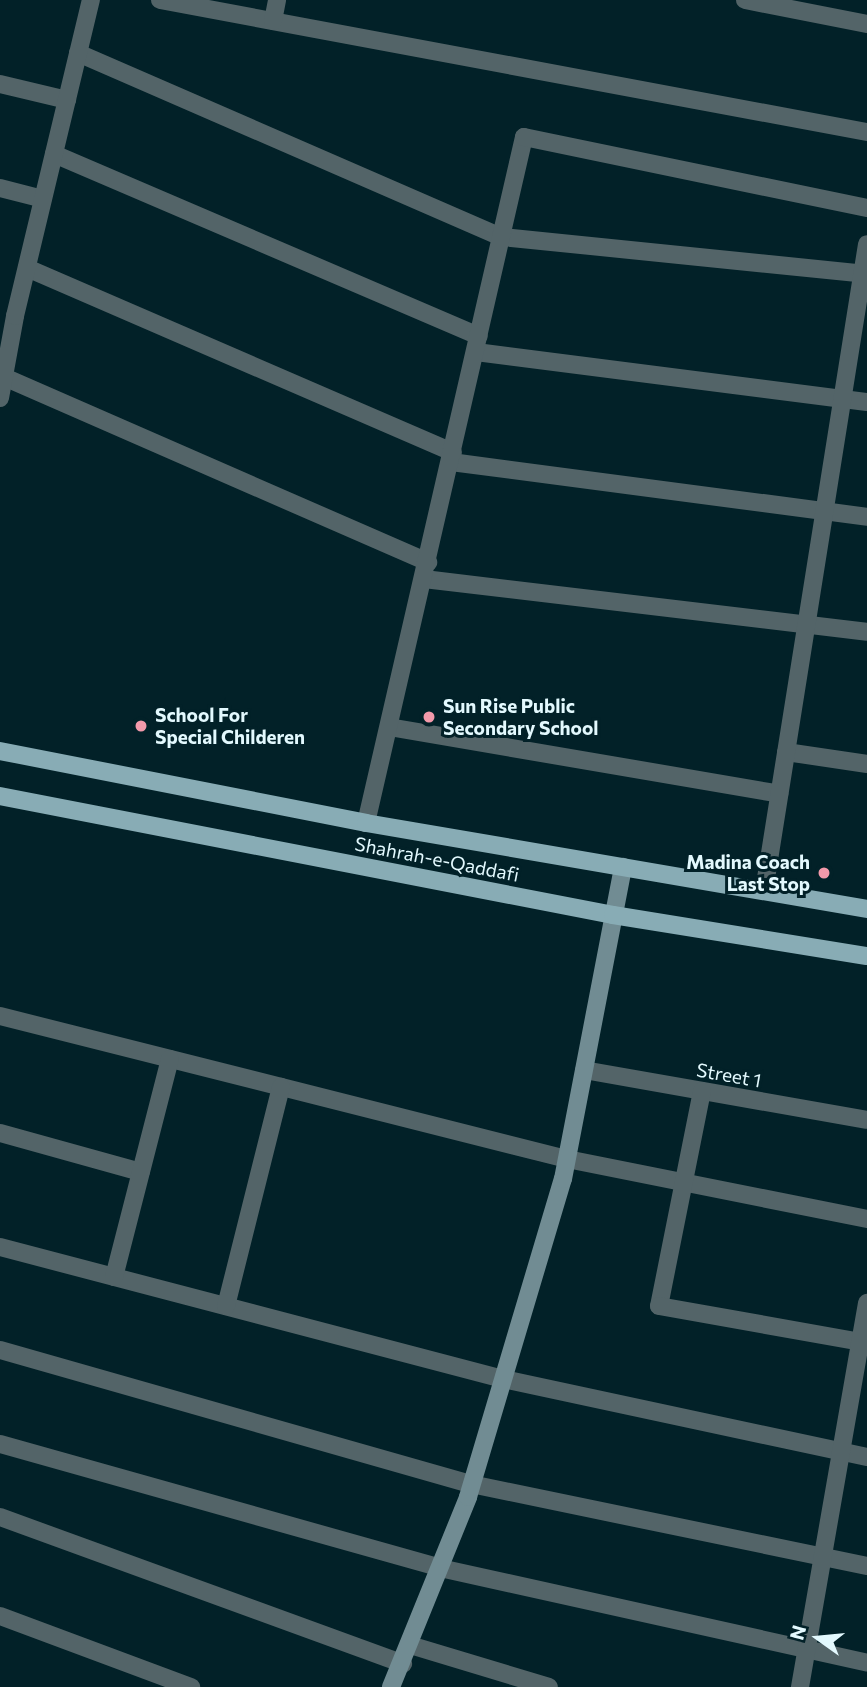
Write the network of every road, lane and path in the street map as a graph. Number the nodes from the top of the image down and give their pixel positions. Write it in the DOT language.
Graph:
graph roads {
  1 [pos="91,0"];
  2 [pos="160,0"];
  3 [pos="277,0"];
  4 [pos="745,0"];
  5 [pos="273,21"];
  6 [pos="867,24"];
  7 [pos="78,53"];
  8 [pos="0,84"];
  9 [pos="67,100"];
  10 [pos="867,132"];
  11 [pos="54,154"];
  12 [pos="0,188"];
  13 [pos="43,199"];
  14 [pos="867,208"];
  15 [pos="502,237"];
  16 [pos="867,244"];
  17 [pos="27,268"];
  18 [pos="864,273"];
  19 [pos="8,314"];
  20 [pos="478,344"];
  21 [pos="4,377"];
  22 [pos="0,398"];
  23 [pos="842,399"];
  24 [pos="867,402"];
  25 [pos="452,457"];
  26 [pos="824,511"];
  27 [pos="867,517"];
  28 [pos="426,570"];
  29 [pos="806,623"];
  30 [pos="867,632"];
  31 [pos="389,727"];
  32 [pos="0,751"];
  33 [pos="786,752"];
  34 [pos="867,764"];
  35 [pos="779,794"];
  36 [pos="0,796"];
  37 [pos="366,823"];
  38 [pos="623,867"];
  39 [pos="764,891"];
  40 [pos="867,909"];
  41 [pos="613,915"];
  42 [pos="867,956"];
  43 [pos="0,1016"];
  44 [pos="170,1059"];
  45 [pos="584,1070"];
  46 [pos="281,1087"];
  47 [pos="702,1091"];
  48 [pos="867,1121"];
  49 [pos="0,1133"];
  50 [pos="567,1159"];
  51 [pos="141,1172"];
  52 [pos="684,1183"];
  53 [pos="867,1219"];
  54 [pos="0,1247"];
  55 [pos="114,1277"];
  56 [pos="867,1303"];
  57 [pos="226,1306"];
  58 [pos="864,1343"];
  59 [pos="0,1350"];
  60 [pos="503,1380"];
  61 [pos="0,1444"];
  62 [pos="841,1452"];
  63 [pos="867,1457"];
  64 [pos="471,1484"];
  65 [pos="0,1517"];
  66 [pos="822,1557"];
  67 [pos="867,1566"];
  68 [pos="440,1568"];
  69 [pos="0,1616"];
  70 [pos="410,1645"];
  71 [pos="806,1650"];
  72 [pos="867,1663"];
  73 [pos="403,1664"];
  74 [pos="191,1687"];
  75 [pos="391,1687"];
  76 [pos="550,1687"];
  77 [pos="800,1687"];
  1 -- 7 [label="street"];
  2 -- 5 [label="street"];
  3 -- 5 [label="street"];
  4 -- 6 [label="street"];
  5 -- 10 [label="street"];
  7 -- 9 [label="street"];
  7 -- 15 [label="street"];
  8 -- 9 [label="street"];
  9 -- 11 [label="street"];
  11 -- 13 [label="street"];
  11 -- 20 [label="street"];
  12 -- 13 [label="street"];
  13 -- 17 [label="street"];
  14 -- 15 [label="street"];
  15 -- 18 [label="street"];
  15 -- 20 [label="street"];
  16 -- 18 [label="street"];
  17 -- 19 [label="street"];
  17 -- 25 [label="street"];
  18 -- 23 [label="street"];
  19 -- 21 [label="street"];
  20 -- 23 [label="street"];
  20 -- 25 [label="street"];
  21 -- 22 [label="street"];
  21 -- 28 [label="street"];
  23 -- 24 [label="street"];
  23 -- 26 [label="street"];
  25 -- 26 [label="street"];
  25 -- 28 [label="street"];
  26 -- 27 [label="street"];
  26 -- 29 [label="street"];
  28 -- 29 [label="street"];
  28 -- 31 [label="street"];
  29 -- 30 [label="street"];
  29 -- 33 [label="street"];
  31 -- 35 [label="street"];
  31 -- 37 [label="street"];
  32 -- 37 [label="main road, Shahrah-e-Qaddafi"];
  33 -- 34 [label="street"];
  33 -- 35 [label="street"];
  35 -- 39 [label="street"];
  36 -- 41 [label="main road, Shahrah-e-Qaddafi"];
  37 -- 38 [label="main road, Shahrah-e-Qaddafi"];
  38 -- 39 [label="main road, Shahrah-e-Qaddafi"];
  38 -- 41 [label="street"];
  39 -- 40 [label="main road, Shahrah-e-Qaddafi"];
  41 -- 42 [label="main road, Shahrah-e-Qaddafi"];
  41 -- 45 [label="street"];
  43 -- 44 [label="street"];
  44 -- 46 [label="street"];
  44 -- 51 [label="street"];
  45 -- 47 [label="street, Street 1"];
  45 -- 50 [label="street"];
  46 -- 50 [label="street"];
  46 -- 57 [label="street"];
  47 -- 48 [label="street, Street 1"];
  47 -- 52 [label="street"];
  49 -- 51 [label="street"];
  50 -- 52 [label="street"];
  50 -- 60 [label="street"];
  51 -- 55 [label="street"];
  52 -- 53 [label="street"];
  52 -- 58 [label="street"];
  54 -- 55 [label="street"];
  55 -- 57 [label="street"];
  56 -- 58 [label="street"];
  57 -- 60 [label="street"];
  58 -- 62 [label="street"];
  59 -- 64 [label="street"];
  60 -- 62 [label="street"];
  60 -- 64 [label="street"];
  61 -- 68 [label="street"];
  62 -- 63 [label="street"];
  62 -- 66 [label="street"];
  64 -- 66 [label="street"];
  64 -- 68 [label="street"];
  65 -- 73 [label="street"];
  66 -- 67 [label="street"];
  66 -- 71 [label="street"];
  68 -- 70 [label="street"];
  68 -- 71 [label="street"];
  69 -- 74 [label="street"];
  70 -- 73 [label="street"];
  70 -- 76 [label="street"];
  71 -- 72 [label="street"];
  71 -- 77 [label="street"];
  73 -- 75 [label="street"];
}
